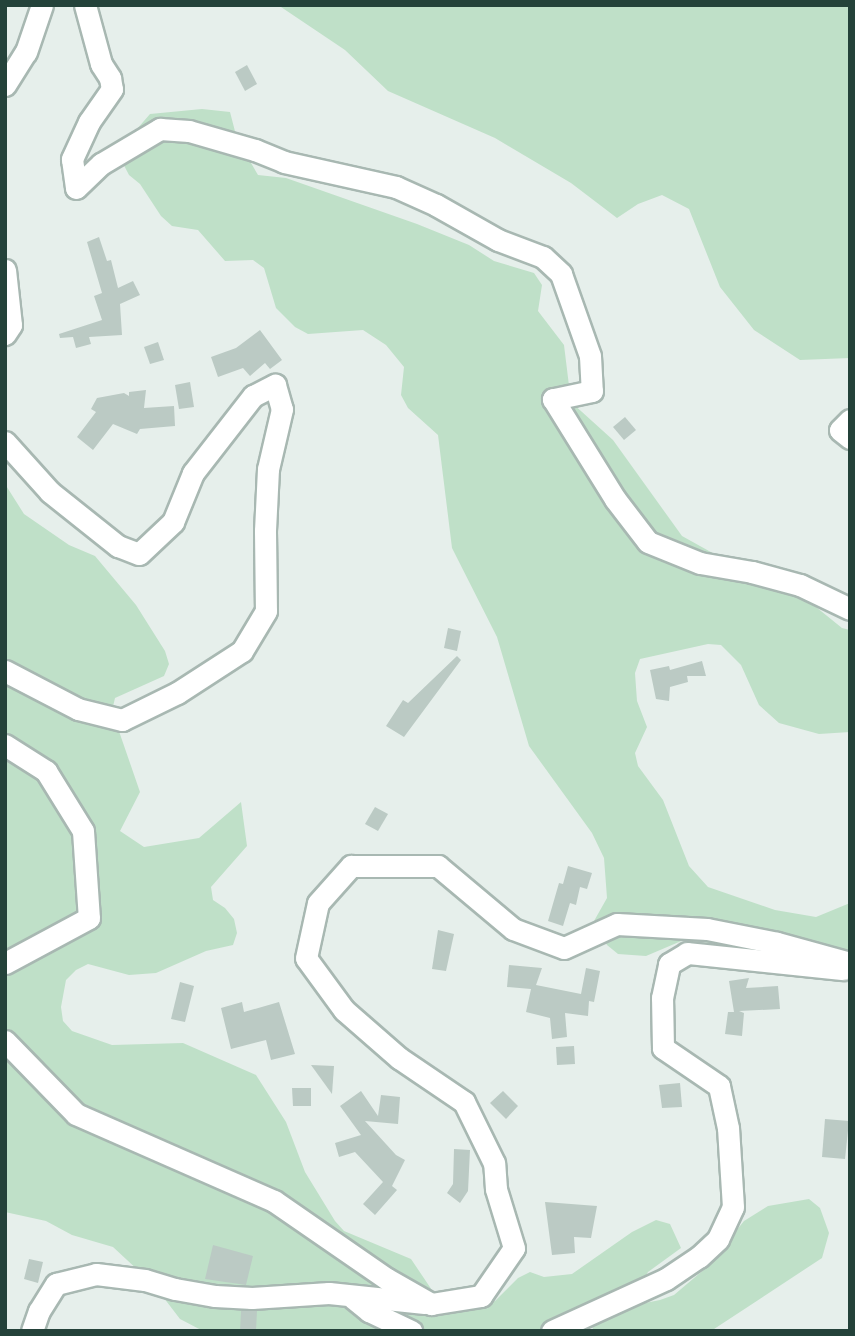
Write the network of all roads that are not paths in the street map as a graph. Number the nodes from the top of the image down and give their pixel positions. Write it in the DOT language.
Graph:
graph roads {
  1 [pos="42,5"];
  2 [pos="85,5"];
  3 [pos="5,85"];
  4 [pos="5,270"];
  5 [pos="5,334"];
  6 [pos="850,420"];
  7 [pos="850,438"];
  8 [pos="5,442"];
  9 [pos="850,609"];
  10 [pos="5,671"];
  11 [pos="5,745"];
  12 [pos="5,963"];
  13 [pos="850,965"];
  14 [pos="5,1041"];
  15 [pos="348,1295"];
  16 [pos="431,1304"];
  17 [pos="32,1331"];
  18 [pos="411,1331"];
  19 [pos="552,1331"];
  1 -- 3 [label="street"];
  2 -- 9 [label="street"];
  4 -- 5 [label="street"];
  6 -- 7 [label="street"];
  8 -- 10 [label="street"];
  11 -- 12 [label="street"];
  13 -- 16 [label="street"];
  13 -- 19 [label="street"];
  14 -- 16 [label="street"];
  15 -- 16 [label="street"];
  15 -- 17 [label="street"];
  15 -- 18 [label="street"];
}
